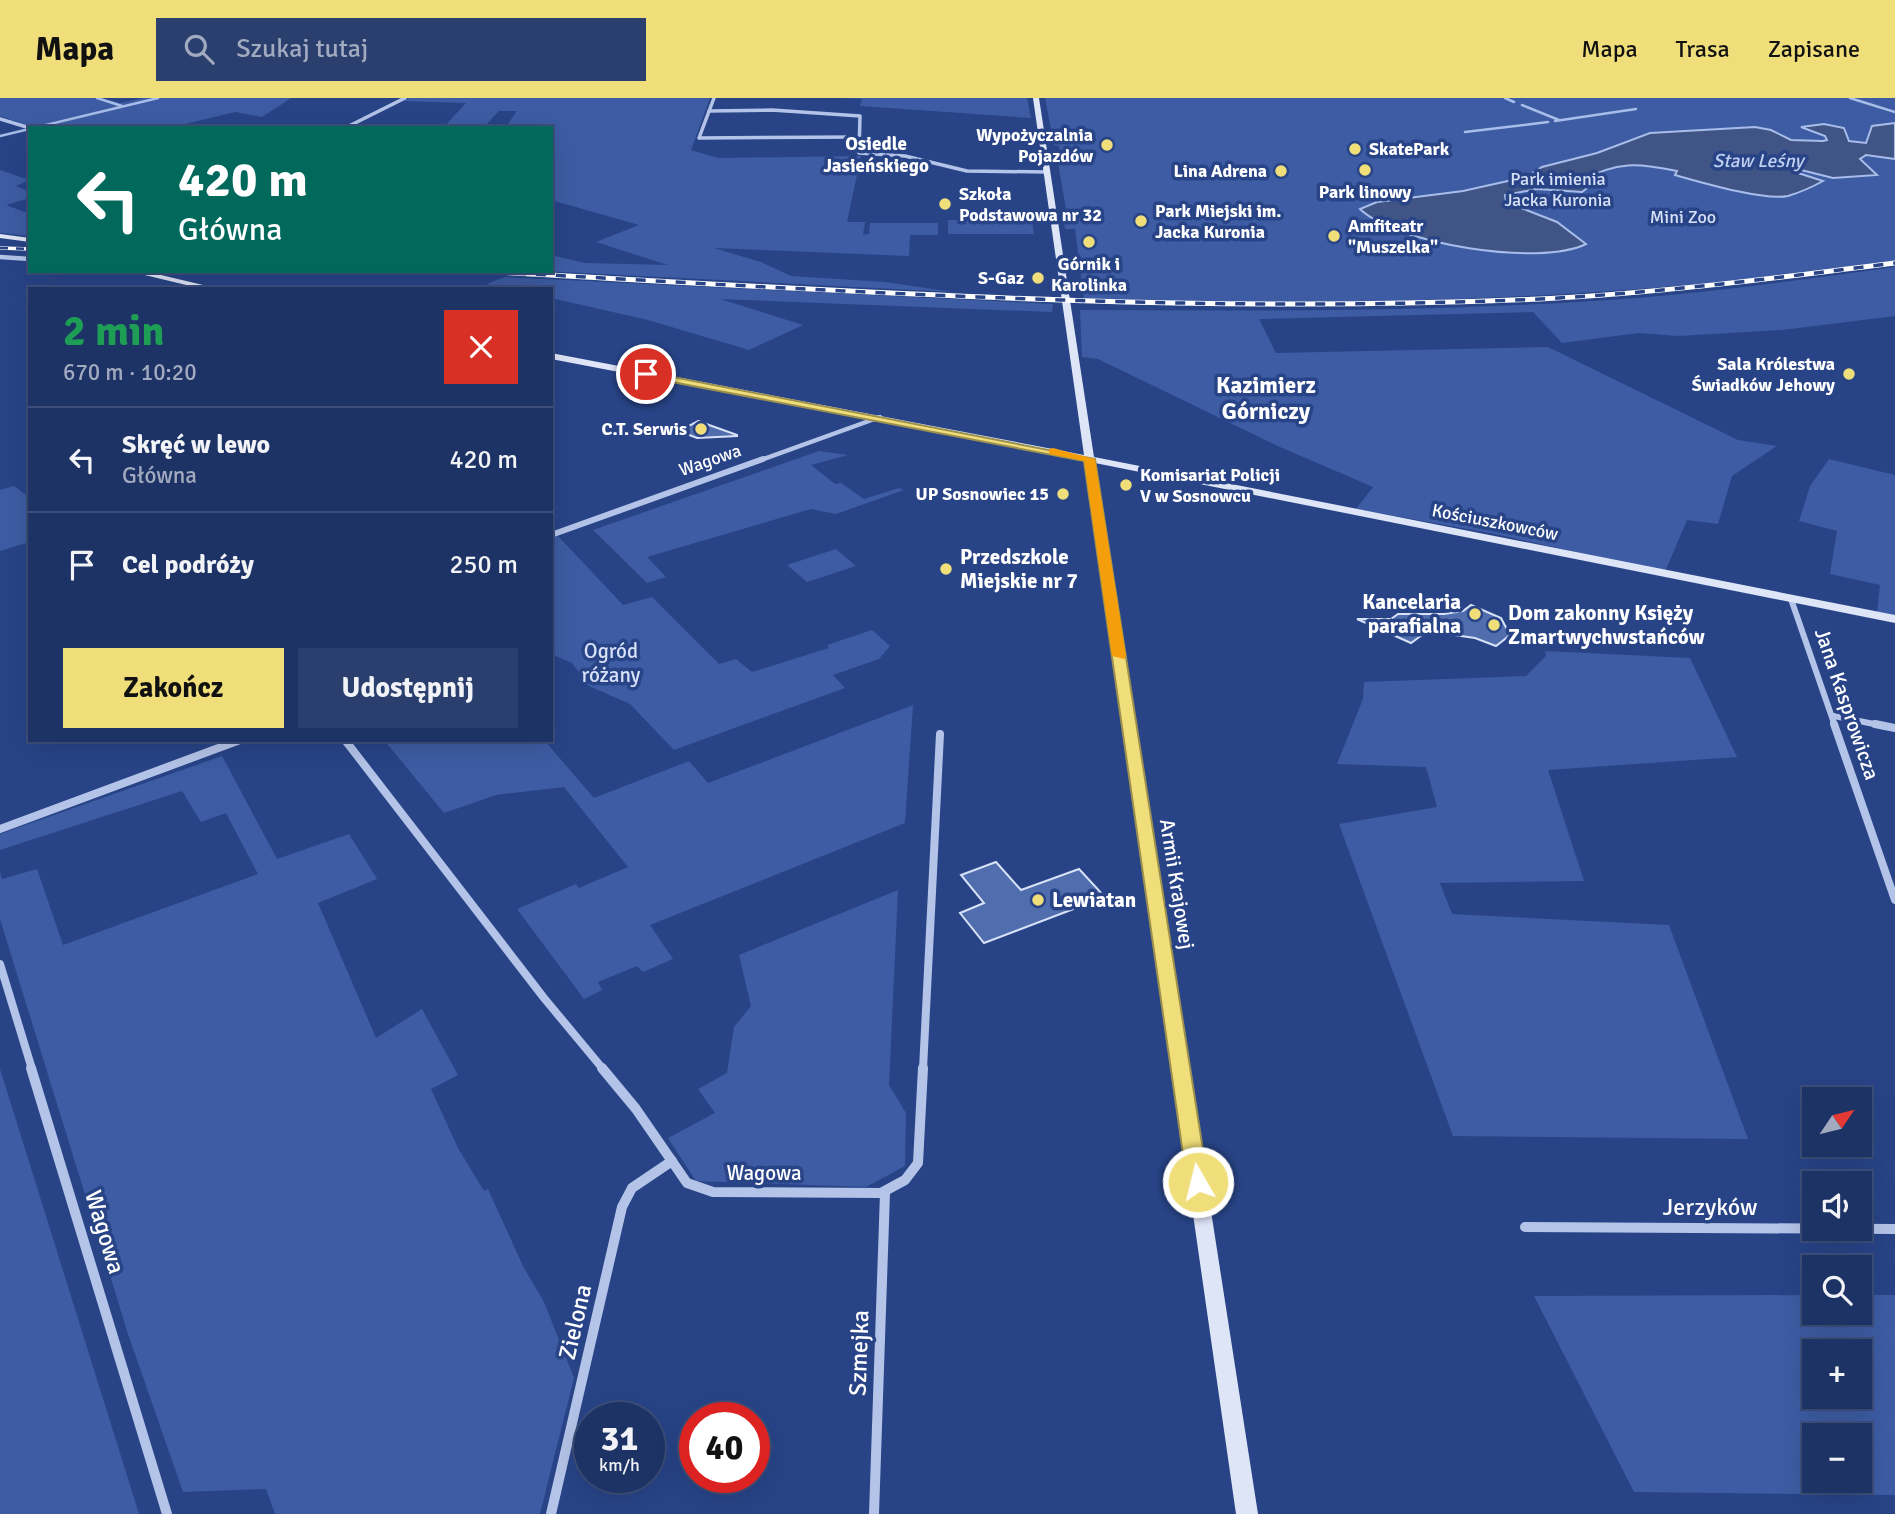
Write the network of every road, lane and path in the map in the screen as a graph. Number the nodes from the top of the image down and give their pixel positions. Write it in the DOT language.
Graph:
graph roads {
  1 [pos="405,98"];
  2 [pos="714,98"];
  3 [pos="1036,98"];
  4 [pos="709,111"];
  5 [pos="0,119"];
  6 [pos="349,126"];
  7 [pos="28,128"];
  8 [pos="859,137"];
  9 [pos="1046,172"];
  10 [pos="0,236"];
  11 [pos="28,240"];
  12 [pos="0,257"];
  13 [pos="28,259"];
  14 [pos="141,273"];
  15 [pos="207,287"];
  16 [pos="553,356"];
  17 [pos="880,417"];
  18 [pos="1089,459"];
  19 [pos="1140,469"];
  20 [pos="1093,482"];
  21 [pos="553,534"];
  22 [pos="1791,599"];
  23 [pos="1895,619"];
  24 [pos="1834,716"];
  25 [pos="1895,728"];
  26 [pos="940,734"];
  27 [pos="235,742"];
  28 [pos="347,742"];
  29 [pos="0,828"];
  30 [pos="1895,900"];
  31 [pos="0,964"];
  32 [pos="672,1161"];
  33 [pos="885,1193"];
  34 [pos="1525,1227"];
  35 [pos="1895,1229"];
  36 [pos="167,1514"];
  37 [pos="551,1514"];
  38 [pos="874,1514"];
  39 [pos="1248,1514"];
  1 -- 6 [label="street"];
  2 -- 4 [label="street"];
  3 -- 9 [label="street, Armii Krajowej"];
  4 -- 8 [label="street"];
  4 -- 8 [label="street"];
  5 -- 7 [label="street"];
  8 -- 9 [label="street"];
  9 -- 18 [label="street, Armii Krajowej"];
  10 -- 11 [label="street"];
  12 -- 13 [label="street"];
  14 -- 15 [label="street"];
  16 -- 17 [label="street, Kościuszkowców"];
  17 -- 18 [label="street, Kościuszkowców"];
  17 -- 21 [label="street, Wagowa"];
  18 -- 19 [label="street, Kościuszkowców"];
  18 -- 20 [label="street, Armii Krajowej"];
  19 -- 20 [label="street"];
  19 -- 22 [label="street, Kościuszkowców"];
  20 -- 39 [label="street, Armii Krajowej"];
  22 -- 23 [label="street, Kościuszkowców"];
  22 -- 24 [label="street, Jana Kasprowicza"];
  24 -- 25 [label="street"];
  24 -- 30 [label="street, Jana Kasprowicza"];
  26 -- 33 [label="street"];
  27 -- 29 [label="street"];
  28 -- 32 [label="street, Wagowa"];
  31 -- 36 [label="street, Wagowa"];
  32 -- 33 [label="street, Wagowa"];
  32 -- 37 [label="street, Zielona"];
  33 -- 38 [label="street, Szmejka"];
  34 -- 35 [label="street, Jerzyków"];
}
